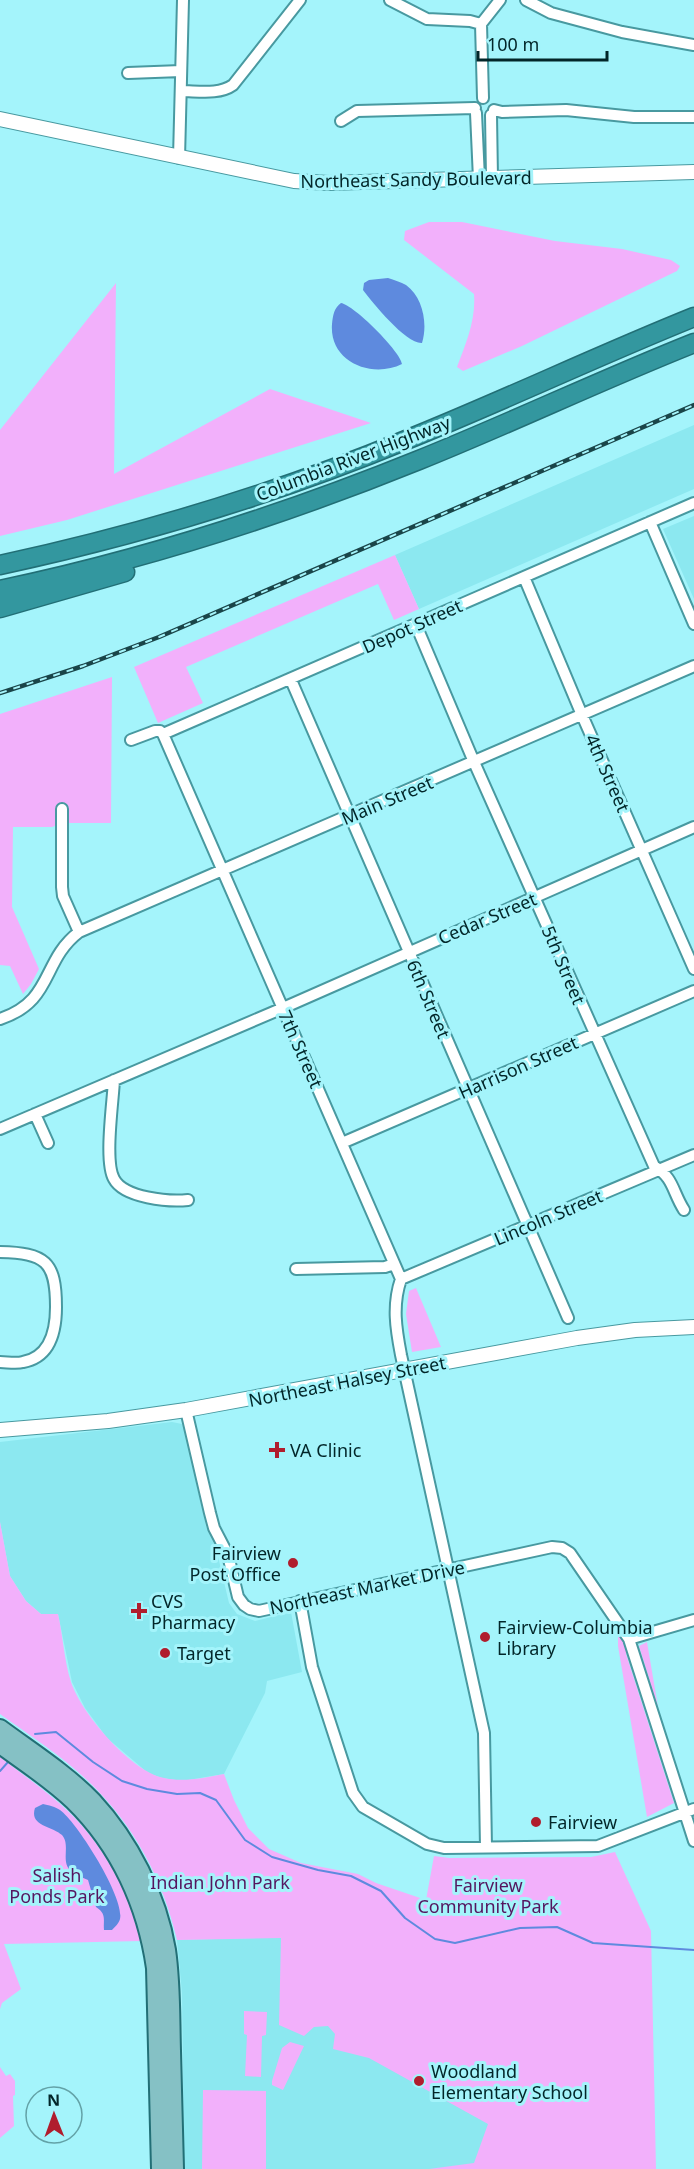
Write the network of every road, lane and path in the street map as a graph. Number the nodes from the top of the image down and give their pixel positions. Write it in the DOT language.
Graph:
graph roads {
  1 [pos="183,0"];
  2 [pos="300,0"];
  3 [pos="390,0"];
  4 [pos="500,0"];
  5 [pos="526,0"];
  6 [pos="482,24"];
  7 [pos="694,45"];
  8 [pos="181,72"];
  9 [pos="128,73"];
  10 [pos="181,91"];
  11 [pos="483,98"];
  12 [pos="476,111"];
  13 [pos="493,112"];
  14 [pos="694,117"];
  15 [pos="0,119"];
  16 [pos="340,121"];
  17 [pos="179,158"];
  18 [pos="694,172"];
  19 [pos="486,178"];
  20 [pos="694,317"];
  21 [pos="694,343"];
  22 [pos="694,503"];
  23 [pos="650,522"];
  24 [pos="234,528"];
  25 [pos="104,541"];
  26 [pos="0,554"];
  27 [pos="0,565"];
  28 [pos="524,577"];
  29 [pos="0,590"];
  30 [pos="0,608"];
  31 [pos="694,624"];
  32 [pos="416,625"];
  33 [pos="694,666"];
  34 [pos="291,680"];
  35 [pos="582,715"];
  36 [pos="163,734"];
  37 [pos="131,740"];
  38 [pos="474,762"];
  39 [pos="62,809"];
  40 [pos="350,816"];
  41 [pos="694,827"];
  42 [pos="642,850"];
  43 [pos="223,871"];
  44 [pos="535,898"];
  45 [pos="79,932"];
  46 [pos="409,952"];
  47 [pos="694,969"];
  48 [pos="694,991"];
  49 [pos="283,1008"];
  50 [pos="0,1019"];
  51 [pos="594,1034"];
  52 [pos="114,1080"];
  53 [pos="469,1089"];
  54 [pos="35,1114"];
  55 [pos="0,1130"];
  56 [pos="48,1143"];
  57 [pos="342,1143"];
  58 [pos="694,1155"];
  59 [pos="660,1170"];
  60 [pos="188,1200"];
  61 [pos="684,1210"];
  62 [pos="529,1225"];
  63 [pos="0,1252"];
  64 [pos="394,1264"];
  65 [pos="296,1269"];
  66 [pos="401,1279"];
  67 [pos="568,1318"];
  68 [pos="694,1327"];
  69 [pos="0,1362"];
  70 [pos="404,1370"];
  71 [pos="186,1410"];
  72 [pos="0,1431"];
  73 [pos="447,1569"];
  74 [pos="300,1601"];
  75 [pos="694,1620"];
  76 [pos="629,1639"];
  77 [pos="0,1728"];
  78 [pos="0,1745"];
  79 [pos="689,1810"];
  80 [pos="694,1841"];
  81 [pos="486,1847"];
  82 [pos="160,2169"];
  83 [pos="175,2169"];
  1 -- 8 [label="street"];
  2 -- 10 [label="street"];
  3 -- 6 [label="street"];
  4 -- 6 [label="street"];
  5 -- 7 [label="street"];
  6 -- 11 [label="street"];
  8 -- 9 [label="street"];
  8 -- 10 [label="street"];
  10 -- 17 [label="street"];
  11 -- 12 [label="street"];
  11 -- 13 [label="street"];
  12 -- 13 [label="street"];
  12 -- 16 [label="street"];
  12 -- 19 [label="street"];
  13 -- 14 [label="street"];
  13 -- 19 [label="street"];
  15 -- 17 [label="main road, Northeast Sandy Boulevard"];
  17 -- 19 [label="main road, Northeast Sandy Boulevard"];
  18 -- 19 [label="main road, Northeast Sandy Boulevard"];
  20 -- 25 [label="highway, Columbia River Highway"];
  21 -- 24 [label="highway, Columbia River Highway"];
  22 -- 23 [label="street, Depot Street"];
  23 -- 28 [label="street, Depot Street"];
  23 -- 31 [label="street"];
  24 -- 29 [label="highway, Columbia River Highway"];
  24 -- 30 [label="highway"];
  25 -- 26 [label="highway"];
  25 -- 27 [label="highway, Columbia River Highway"];
  28 -- 32 [label="street, Depot Street"];
  28 -- 35 [label="street, 4th Street"];
  32 -- 34 [label="street, Depot Street"];
  32 -- 38 [label="street, 5th Street"];
  33 -- 35 [label="street, Main Street"];
  34 -- 36 [label="street, Depot Street"];
  34 -- 40 [label="street, 6th Street"];
  35 -- 38 [label="street, Main Street"];
  35 -- 42 [label="street, 4th Street"];
  36 -- 37 [label="street, Depot Street"];
  36 -- 43 [label="street, 7th Street"];
  38 -- 40 [label="street, Main Street"];
  38 -- 44 [label="street, 5th Street"];
  39 -- 45 [label="street"];
  40 -- 43 [label="street, Main Street"];
  40 -- 46 [label="street, 6th Street"];
  41 -- 42 [label="street, Cedar Street"];
  42 -- 44 [label="street, Cedar Street"];
  42 -- 47 [label="street, 4th Street"];
  43 -- 45 [label="street, Main Street"];
  43 -- 49 [label="street, 7th Street"];
  44 -- 46 [label="street, Cedar Street"];
  44 -- 51 [label="street, 5th Street"];
  45 -- 50 [label="street"];
  46 -- 49 [label="street, Cedar Street"];
  46 -- 53 [label="street, 6th Street"];
  48 -- 51 [label="street, Harrison Street"];
  49 -- 52 [label="street, Cedar Street"];
  49 -- 57 [label="street, 7th Street"];
  51 -- 53 [label="street, Harrison Street"];
  51 -- 59 [label="street, 5th Street"];
  52 -- 54 [label="street, Cedar Street"];
  52 -- 60 [label="street"];
  53 -- 57 [label="street, Harrison Street"];
  53 -- 62 [label="street, 6th Street"];
  54 -- 55 [label="street, Cedar Street"];
  54 -- 56 [label="street"];
  57 -- 64 [label="street, 7th Street"];
  58 -- 59 [label="street, Lincoln Street"];
  59 -- 61 [label="street, 5th Street"];
  59 -- 62 [label="street, Lincoln Street"];
  62 -- 66 [label="street, Lincoln Street"];
  62 -- 67 [label="street, 6th Street"];
  63 -- 69 [label="street"];
  64 -- 65 [label="street"];
  64 -- 66 [label="street, 7th Street"];
  66 -- 70 [label="street"];
  68 -- 70 [label="main road, Northeast Halsey Street"];
  70 -- 71 [label="main road, Northeast Halsey Street"];
  70 -- 73 [label="street"];
  71 -- 72 [label="main road, Northeast Halsey Street"];
  71 -- 74 [label="street, Northeast Market Drive"];
  73 -- 74 [label="street, Northeast Market Drive"];
  73 -- 76 [label="street, Northeast Market Drive"];
  73 -- 81 [label="street"];
  74 -- 81 [label="street"];
  75 -- 76 [label="street"];
  76 -- 79 [label="street"];
  77 -- 83 [label="main road"];
  78 -- 82 [label="main road"];
  79 -- 80 [label="street"];
  79 -- 81 [label="street"];
}
